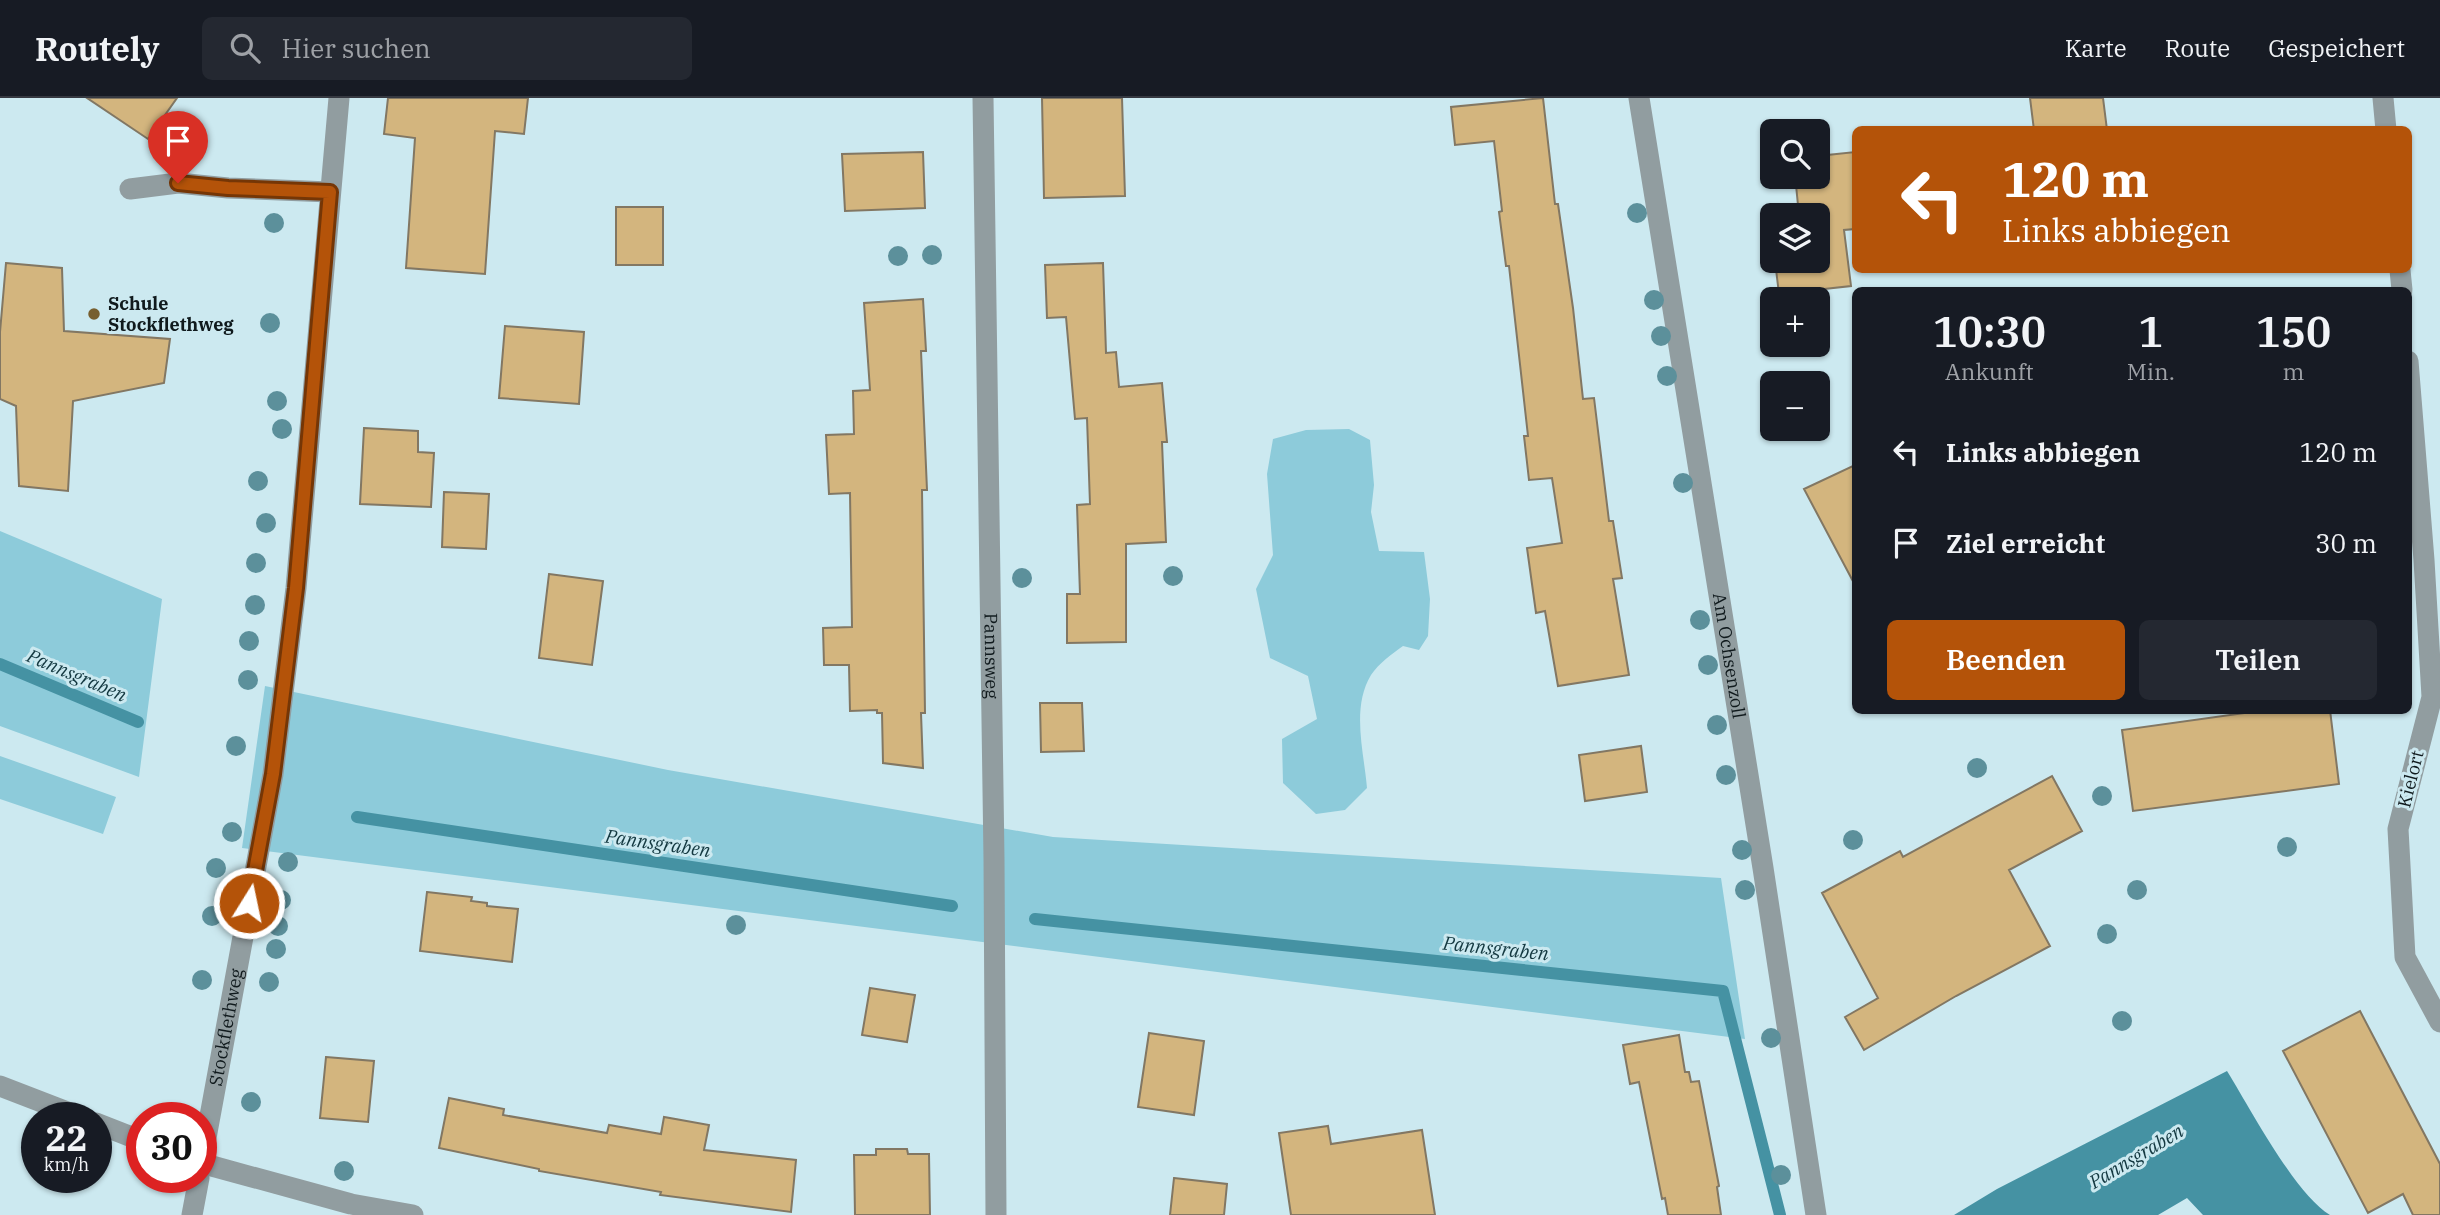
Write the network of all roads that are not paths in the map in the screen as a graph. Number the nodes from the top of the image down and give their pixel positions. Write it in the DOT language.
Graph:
graph roads {
  1 [pos="340,98"];
  2 [pos="983,98"];
  3 [pos="1639,98"];
  4 [pos="2383,98"];
  5 [pos="2386,126"];
  6 [pos="130,189"];
  7 [pos="330,192"];
  8 [pos="2412,411"];
  9 [pos="2440,1022"];
  10 [pos="0,1086"];
  11 [pos="42,1102"];
  12 [pos="212,1102"];
  13 [pos="217,1167"];
  14 [pos="196,1193"];
  15 [pos="192,1215"];
  16 [pos="413,1215"];
  17 [pos="996,1215"];
  18 [pos="1816,1215"];
  1 -- 7 [label="street, Stockflethweg"];
  2 -- 17 [label="street, Pannsweg"];
  3 -- 18 [label="street, Am Ochsenzoll"];
  4 -- 5 [label="street"];
  6 -- 7 [label="street"];
  7 -- 12 [label="street, Stockflethweg"];
  8 -- 9 [label="street, Kielort"];
  10 -- 11 [label="street"];
  13 -- 16 [label="street"];
  14 -- 15 [label="street"];
}
